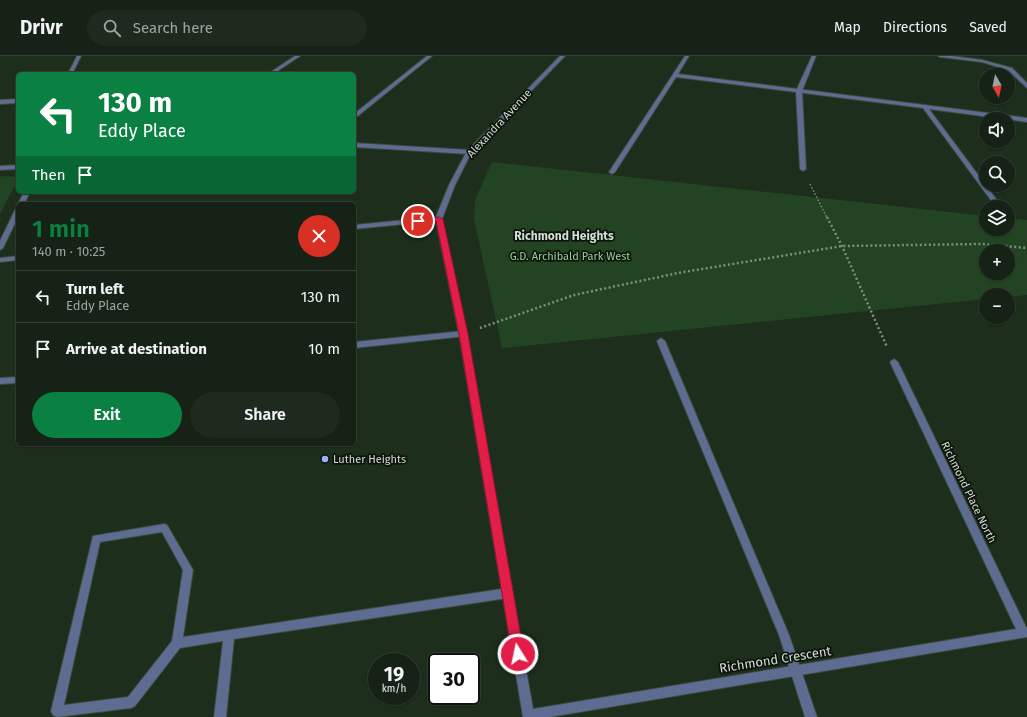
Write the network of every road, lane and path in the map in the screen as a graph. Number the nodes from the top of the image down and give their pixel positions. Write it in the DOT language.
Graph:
graph roads {
  1 [pos="79,56"];
  2 [pos="298,56"];
  3 [pos="430,56"];
  4 [pos="563,56"];
  5 [pos="687,56"];
  6 [pos="814,56"];
  7 [pos="940,56"];
  8 [pos="71,72"];
  9 [pos="273,72"];
  10 [pos="675,75"];
  11 [pos="1027,86"];
  12 [pos="799,91"];
  13 [pos="16,101"];
  14 [pos="0,102"];
  15 [pos="925,107"];
  16 [pos="356,115"];
  17 [pos="1027,120"];
  18 [pos="356,145"];
  19 [pos="469,152"];
  20 [pos="16,167"];
  21 [pos="0,168"];
  22 [pos="803,169"];
  23 [pos="612,172"];
  24 [pos="816,194"];
  25 [pos="994,200"];
  26 [pos="16,214"];
  27 [pos="439,219"];
  28 [pos="356,227"];
  29 [pos="842,246"];
  30 [pos="0,248"];
  31 [pos="1027,248"];
  32 [pos="16,258"];
  33 [pos="0,260"];
  34 [pos="490,325"];
  35 [pos="463,334"];
  36 [pos="661,341"];
  37 [pos="356,345"];
  38 [pos="894,362"];
  39 [pos="16,380"];
  40 [pos="0,382"];
  41 [pos="508,593"];
  42 [pos="1025,632"];
  43 [pos="229,635"];
  44 [pos="177,643"];
  45 [pos="795,670"];
  46 [pos="529,716"];
  47 [pos="220,717"];
  48 [pos="811,717"];
  1 -- 8 [label="street"];
  2 -- 9 [label="street"];
  3 -- 16 [label="street"];
  4 -- 19 [label="street, Alexandra Avenue"];
  5 -- 10 [label="street"];
  6 -- 12 [label="street"];
  7 -- 11 [label="street"];
  10 -- 12 [label="street"];
  10 -- 23 [label="street"];
  12 -- 15 [label="street"];
  12 -- 22 [label="street"];
  13 -- 14 [label="street"];
  15 -- 17 [label="street"];
  15 -- 25 [label="street"];
  18 -- 19 [label="street"];
  19 -- 27 [label="street, Alexandra Avenue"];
  20 -- 21 [label="street"];
  24 -- 29 [label="path"];
  26 -- 30 [label="street"];
  27 -- 28 [label="street"];
  27 -- 35 [label="street"];
  29 -- 31 [label="path"];
  29 -- 34 [label="path"];
  29 -- 38 [label="path"];
  32 -- 33 [label="street"];
  35 -- 37 [label="street"];
  35 -- 41 [label="street"];
  36 -- 45 [label="street"];
  38 -- 42 [label="street, Richmond Place North"];
  39 -- 40 [label="street"];
  41 -- 43 [label="street"];
  41 -- 46 [label="street"];
  42 -- 45 [label="street, Richmond Crescent"];
  43 -- 44 [label="street"];
  43 -- 47 [label="street"];
  44 -- 44 [label="street"];
  45 -- 46 [label="street, Richmond Crescent"];
  45 -- 48 [label="street"];
}
